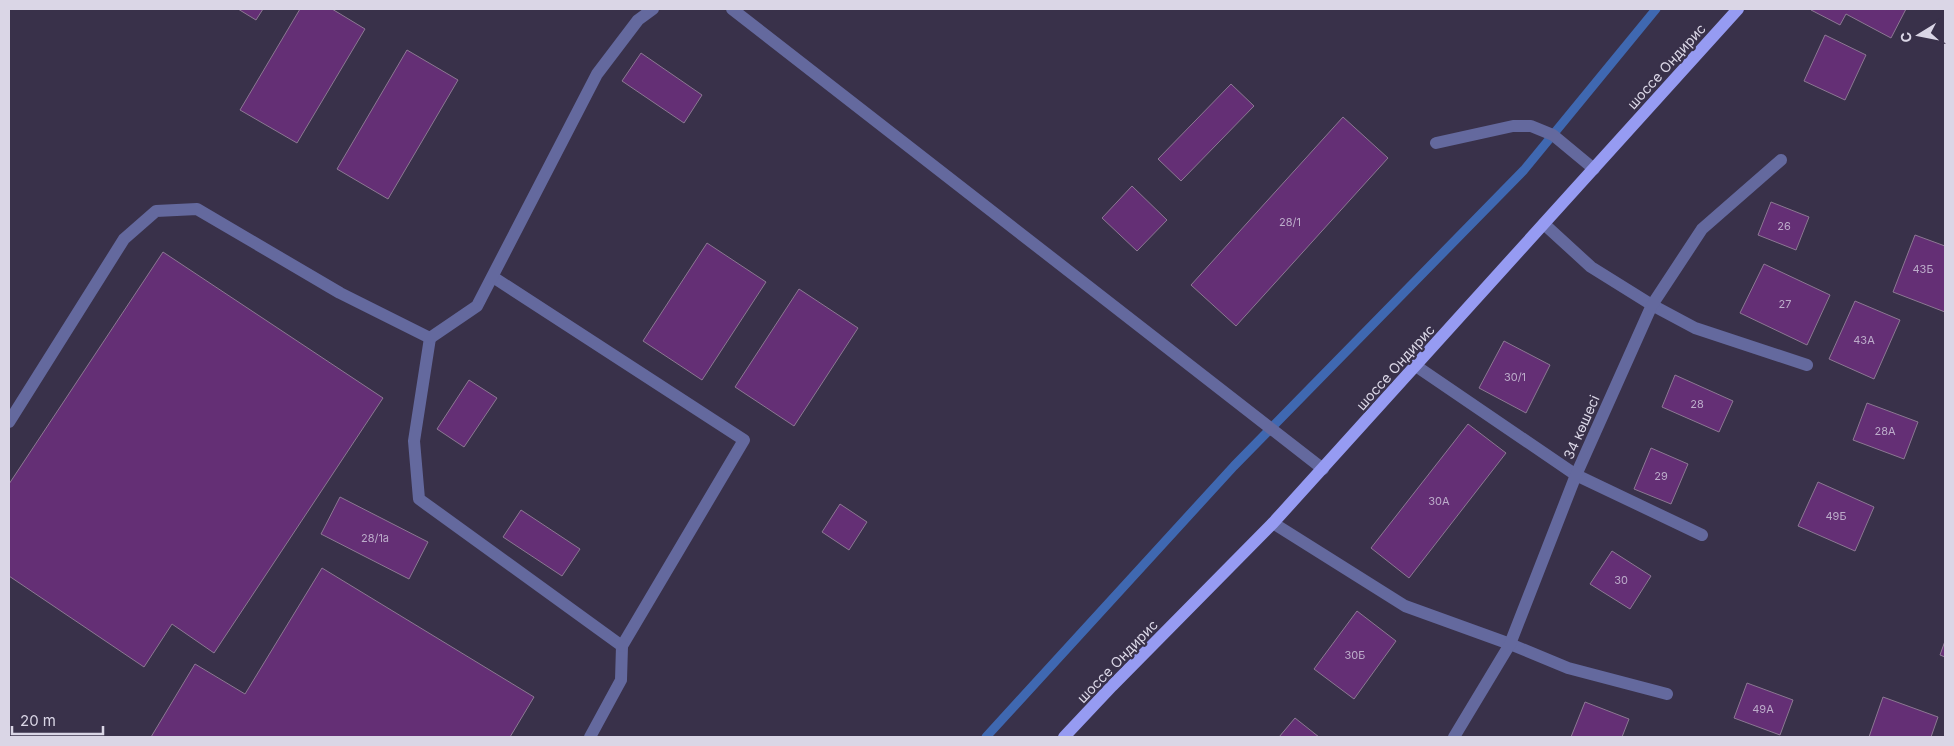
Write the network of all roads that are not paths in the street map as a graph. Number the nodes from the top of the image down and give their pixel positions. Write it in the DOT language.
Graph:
graph roads {
  1 [pos="653,9"];
  2 [pos="732,9"];
  3 [pos="1738,9"];
  4 [pos="1436,144"];
  5 [pos="1780,160"];
  6 [pos="1594,169"];
  7 [pos="1544,224"];
  8 [pos="493,278"];
  9 [pos="1652,305"];
  10 [pos="430,338"];
  11 [pos="1807,365"];
  12 [pos="1416,366"];
  13 [pos="9,422"];
  14 [pos="1323,469"];
  15 [pos="1576,475"];
  16 [pos="1273,523"];
  17 [pos="1702,535"];
  18 [pos="1510,644"];
  19 [pos="622,646"];
  20 [pos="1667,694"];
  21 [pos="590,737"];
  22 [pos="1064,737"];
  23 [pos="1454,737"];
  1 -- 8 [label="street"];
  2 -- 14 [label="street"];
  3 -- 6 [label="main road, шоссе Ондирис"];
  4 -- 6 [label="street"];
  5 -- 9 [label="street, 34 көшесі"];
  6 -- 7 [label="main road, шоссе Ондирис"];
  7 -- 9 [label="street"];
  7 -- 12 [label="main road, шоссе Ондирис"];
  8 -- 10 [label="street"];
  8 -- 19 [label="street"];
  9 -- 11 [label="street"];
  9 -- 15 [label="street, 34 көшесі"];
  10 -- 13 [label="street"];
  10 -- 19 [label="street"];
  12 -- 14 [label="main road, шоссе Ондирис"];
  12 -- 15 [label="street"];
  14 -- 16 [label="main road, шоссе Ондирис"];
  15 -- 17 [label="street"];
  15 -- 18 [label="street, 34 көшесі"];
  16 -- 18 [label="street"];
  16 -- 22 [label="main road, шоссе Ондирис"];
  18 -- 20 [label="street"];
  18 -- 23 [label="street, 34 көшесі"];
  19 -- 21 [label="street"];
}
